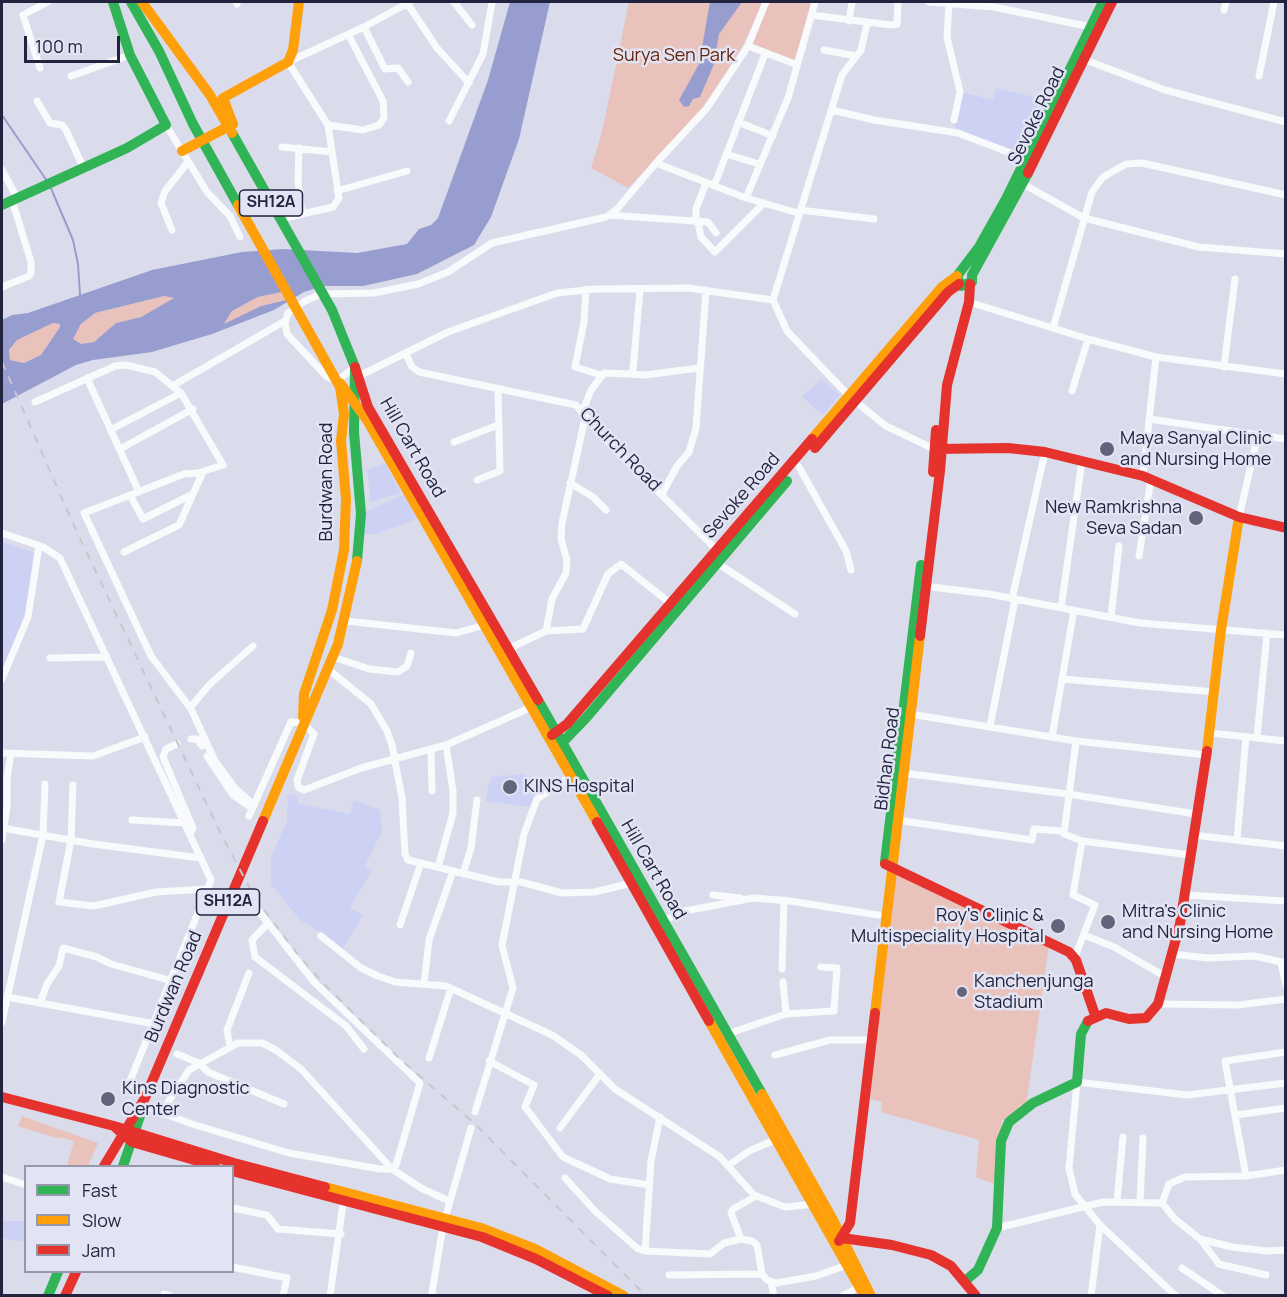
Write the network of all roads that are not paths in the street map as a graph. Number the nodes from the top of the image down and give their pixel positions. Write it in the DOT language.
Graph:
graph roads {
  1 [pos="48,2"];
  2 [pos="106,2"];
  3 [pos="113,2"];
  4 [pos="131,2"];
  5 [pos="141,2"];
  6 [pos="299,2"];
  7 [pos="409,2"];
  8 [pos="454,2"];
  9 [pos="492,2"];
  10 [pos="766,2"];
  11 [pos="815,2"];
  12 [pos="852,2"];
  13 [pos="898,2"];
  14 [pos="929,2"];
  15 [pos="949,2"];
  16 [pos="1103,2"];
  17 [pos="1112,2"];
  18 [pos="1226,2"];
  19 [pos="1274,2"];
  20 [pos="1224,10"];
  21 [pos="811,15"];
  22 [pos="849,21"];
  23 [pos="118,22"];
  24 [pos="867,24"];
  25 [pos="472,25"];
  26 [pos="364,27"];
  27 [pos="1091,27"];
  28 [pos="348,34"];
  29 [pos="747,46"];
  30 [pos="824,50"];
  31 [pos="765,54"];
  32 [pos="130,55"];
  33 [pos="856,56"];
  34 [pos="1080,58"];
  35 [pos="288,62"];
  36 [pos="795,64"];
  37 [pos="40,68"];
  38 [pos="71,76"];
  39 [pos="1258,76"];
  40 [pos="408,82"];
  41 [pos="469,83"];
  42 [pos="37,101"];
  43 [pos="832,110"];
  44 [pos="954,120"];
  45 [pos="449,121"];
  46 [pos="738,122"];
  47 [pos="1286,122"];
  48 [pos="166,125"];
  49 [pos="328,125"];
  50 [pos="773,136"];
  51 [pos="282,147"];
  52 [pos="299,148"];
  53 [pos="182,151"];
  54 [pos="332,152"];
  55 [pos="726,154"];
  56 [pos="1026,159"];
  57 [pos="188,162"];
  58 [pos="656,163"];
  59 [pos="759,164"];
  60 [pos="83,167"];
  61 [pos="2,170"];
  62 [pos="407,171"];
  63 [pos="706,183"];
  64 [pos="1023,184"];
  65 [pos="714,186"];
  66 [pos="337,191"];
  67 [pos="1286,195"];
  68 [pos="746,198"];
  69 [pos="15,199"];
  70 [pos="764,203"];
  71 [pos="2,206"];
  72 [pos="799,212"];
  73 [pos="302,214"];
  74 [pos="609,215"];
  75 [pos="289,217"];
  76 [pos="1084,218"];
  77 [pos="874,219"];
  78 [pos="697,222"];
  79 [pos="172,230"];
  80 [pos="716,233"];
  81 [pos="240,237"];
  82 [pos="1286,254"];
  83 [pos="1235,279"];
  84 [pos="964,280"];
  85 [pos="2,287"];
  86 [pos="586,289"];
  87 [pos="640,290"];
  88 [pos="705,290"];
  89 [pos="773,300"];
  90 [pos="967,301"];
  91 [pos="285,321"];
  92 [pos="1053,328"];
  93 [pos="1088,339"];
  94 [pos="406,354"];
  95 [pos="1156,357"];
  96 [pos="1224,367"];
  97 [pos="699,368"];
  98 [pos="357,371"];
  99 [pos="630,374"];
  100 [pos="1286,374"];
  101 [pos="601,375"];
  102 [pos="87,378"];
  103 [pos="338,380"];
  104 [pos="174,385"];
  105 [pos="498,390"];
  106 [pos="1072,391"];
  107 [pos="181,393"];
  108 [pos="852,398"];
  109 [pos="35,402"];
  110 [pos="361,405"];
  111 [pos="193,409"];
  112 [pos="344,414"];
  113 [pos="584,415"];
  114 [pos="1149,418"];
  115 [pos="498,425"];
  116 [pos="112,429"];
  117 [pos="1258,435"];
  118 [pos="1286,439"];
  119 [pos="454,442"];
  120 [pos="120,449"];
  121 [pos="938,450"];
  122 [pos="1045,452"];
  123 [pos="1082,461"];
  124 [pos="799,467"];
  125 [pos="203,472"];
  126 [pos="1147,478"];
  127 [pos="477,480"];
  128 [pos="570,483"];
  129 [pos="139,492"];
  130 [pos="193,494"];
  131 [pos="662,494"];
  132 [pos="130,495"];
  133 [pos="606,510"];
  134 [pos="1239,517"];
  135 [pos="1286,528"];
  136 [pos="3,535"];
  137 [pos="39,546"];
  138 [pos="1119,546"];
  139 [pos="124,552"];
  140 [pos="1139,556"];
  141 [pos="714,557"];
  142 [pos="851,570"];
  143 [pos="922,586"];
  144 [pos="1013,599"];
  145 [pos="670,603"];
  146 [pos="1061,608"];
  147 [pos="1074,610"];
  148 [pos="795,614"];
  149 [pos="918,616"];
  150 [pos="1111,617"];
  151 [pos="346,621"];
  152 [pos="485,626"];
  153 [pos="1221,630"];
  154 [pos="546,631"];
  155 [pos="1267,633"];
  156 [pos="1286,635"];
  157 [pos="253,646"];
  158 [pos="638,647"];
  159 [pos="508,649"];
  160 [pos="411,653"];
  161 [pos="107,657"];
  162 [pos="333,657"];
  163 [pos="50,658"];
  164 [pos="328,669"];
  165 [pos="1062,679"];
  166 [pos="2,680"];
  167 [pos="1215,692"];
  168 [pos="532,707"];
  169 [pos="190,708"];
  170 [pos="910,714"];
  171 [pos="990,726"];
  172 [pos="301,728"];
  173 [pos="1210,733"];
  174 [pos="903,734"];
  175 [pos="553,735"];
  176 [pos="145,737"];
  177 [pos="1052,737"];
  178 [pos="1246,737"];
  179 [pos="1257,738"];
  180 [pos="191,739"];
  181 [pos="1076,741"];
  182 [pos="1286,741"];
  183 [pos="177,744"];
  184 [pos="446,746"];
  185 [pos="559,746"];
  186 [pos="431,750"];
  187 [pos="2,753"];
  188 [pos="11,754"];
  189 [pos="1207,755"];
  190 [pos="395,761"];
  191 [pos="903,773"];
  192 [pos="571,776"];
  193 [pos="45,784"];
  194 [pos="73,785"];
  195 [pos="432,791"];
  196 [pos="1068,794"];
  197 [pos="477,800"];
  198 [pos="245,801"];
  199 [pos="253,806"];
  200 [pos="1196,814"];
  201 [pos="249,816"];
  202 [pos="132,820"];
  203 [pos="897,820"];
  204 [pos="185,824"];
  205 [pos="3,828"];
  206 [pos="1062,831"];
  207 [pos="190,834"];
  208 [pos="43,835"];
  209 [pos="1193,835"];
  210 [pos="2,840"];
  211 [pos="71,840"];
  212 [pos="1237,840"];
  213 [pos="1082,841"];
  214 [pos="1286,846"];
  215 [pos="1190,855"];
  216 [pos="201,858"];
  217 [pos="421,863"];
  218 [pos="888,866"];
  219 [pos="438,867"];
  220 [pos="453,871"];
  221 [pos="463,874"];
  222 [pos="513,883"];
  223 [pos="632,883"];
  224 [pos="207,889"];
  225 [pos="1185,895"];
  226 [pos="740,898"];
  227 [pos="784,900"];
  228 [pos="1286,901"];
  229 [pos="254,905"];
  230 [pos="713,907"];
  231 [pos="878,915"];
  232 [pos="663,921"];
  233 [pos="268,923"];
  234 [pos="400,925"];
  235 [pos="1084,935"];
  236 [pos="321,936"];
  237 [pos="1172,954"];
  238 [pos="1075,957"];
  239 [pos="876,963"];
  240 [pos="1283,963"];
  241 [pos="821,967"];
  242 [pos="782,969"];
  243 [pos="249,973"];
  244 [pos="1166,977"];
  245 [pos="172,981"];
  246 [pos="783,982"];
  247 [pos="424,984"];
  248 [pos="1286,985"];
  249 [pos="451,988"];
  250 [pos="7,996"];
  251 [pos="1286,999"];
  252 [pos="40,1003"];
  253 [pos="1158,1004"];
  254 [pos="505,1014"];
  255 [pos="786,1014"];
  256 [pos="1095,1015"];
  257 [pos="2,1022"];
  258 [pos="155,1024"];
  259 [pos="727,1034"];
  260 [pos="869,1040"];
  261 [pos="230,1047"];
  262 [pos="364,1049"];
  263 [pos="1286,1052"];
  264 [pos="177,1054"];
  265 [pos="775,1055"];
  266 [pos="429,1058"];
  267 [pos="489,1061"];
  268 [pos="199,1063"];
  269 [pos="600,1074"];
  270 [pos="1077,1082"];
  271 [pos="1286,1083"];
  272 [pos="1231,1089"];
  273 [pos="2,1097"];
  274 [pos="145,1100"];
  275 [pos="168,1102"];
  276 [pos="284,1104"];
  277 [pos="1286,1108"];
  278 [pos="475,1112"];
  279 [pos="1236,1115"];
  280 [pos="660,1117"];
  281 [pos="471,1128"];
  282 [pos="560,1128"];
  283 [pos="126,1133"];
  284 [pos="1123,1137"];
  285 [pos="1143,1138"];
  286 [pos="777,1139"];
  287 [pos="105,1165"];
  288 [pos="123,1165"];
  289 [pos="210,1165"];
  290 [pos="729,1165"];
  291 [pos="392,1169"];
  292 [pos="1286,1170"];
  293 [pos="234,1171"];
  294 [pos="1246,1176"];
  295 [pos="2,1177"];
  296 [pos="565,1178"];
  297 [pos="24,1184"];
  298 [pos="649,1185"];
  299 [pos="344,1196"];
  300 [pos="756,1196"];
  301 [pos="449,1201"];
  302 [pos="1118,1202"];
  303 [pos="1140,1202"];
  304 [pos="1162,1203"];
  305 [pos="814,1204"];
  306 [pos="1084,1206"];
  307 [pos="234,1208"];
  308 [pos="444,1222"];
  309 [pos="1100,1225"];
  310 [pos="997,1228"];
  311 [pos="341,1234"];
  312 [pos="836,1236"];
  313 [pos="741,1239"];
  314 [pos="1200,1239"];
  315 [pos="1286,1250"];
  316 [pos="645,1251"];
  317 [pos="848,1265"];
  318 [pos="234,1267"];
  319 [pos="1182,1268"];
  320 [pos="58,1273"];
  321 [pos="76,1273"];
  322 [pos="762,1274"];
  323 [pos="669,1275"];
  324 [pos="1266,1275"];
  325 [pos="966,1281"];
  326 [pos="771,1282"];
  327 [pos="862,1291"];
  328 [pos="432,1293"];
  329 [pos="48,1296"];
  330 [pos="65,1296"];
  331 [pos="284,1296"];
  332 [pos="330,1296"];
  333 [pos="608,1296"];
  334 [pos="624,1296"];
  335 [pos="774,1296"];
  336 [pos="842,1296"];
  337 [pos="871,1296"];
  338 [pos="976,1296"];
  339 [pos="1091,1296"];
  340 [pos="1176,1296"];
  341 [pos="1223,1296"];
  1 -- 37 [label="street"];
  2 -- 23 [label="street"];
  3 -- 23 [label="main road"];
  4 -- 103 [label="main road, Hill Cart Road / SH12A"];
  5 -- 98 [label="main road, Hill Cart Road / SH12A"];
  6 -- 35 [label="main road"];
  7 -- 26 [label="street"];
  7 -- 41 [label="street"];
  8 -- 25 [label="street"];
  9 -- 41 [label="street"];
  10 -- 29 [label="street"];
  11 -- 21 [label="street"];
  12 -- 22 [label="street"];
  13 -- 24 [label="street"];
  14 -- 15 [label="street"];
  15 -- 27 [label="street"];
  15 -- 44 [label="street"];
  16 -- 27 [label="main road, Sevoke Road"];
  17 -- 34 [label="main road, Sevoke Road"];
  18 -- 20 [label="street"];
  19 -- 39 [label="street"];
  21 -- 22 [label="street"];
  21 -- 36 [label="street"];
  22 -- 24 [label="street"];
  23 -- 32 [label="main road"];
  24 -- 33 [label="street"];
  26 -- 28 [label="street"];
  26 -- 40 [label="street"];
  27 -- 34 [label="main road, Sevoke Road"];
  28 -- 35 [label="street"];
  28 -- 49 [label="street"];
  29 -- 31 [label="street"];
  29 -- 58 [label="street"];
  30 -- 33 [label="street"];
  31 -- 36 [label="street"];
  31 -- 46 [label="street"];
  32 -- 38 [label="street"];
  32 -- 48 [label="main road"];
  33 -- 43 [label="street"];
  34 -- 47 [label="street"];
  34 -- 56 [label="main road, Sevoke Road"];
  34 -- 64 [label="main road, Sevoke Road"];
  35 -- 49 [label="street"];
  35 -- 53 [label="main road"];
  36 -- 50 [label="street"];
  41 -- 45 [label="street"];
  42 -- 60 [label="street"];
  43 -- 56 [label="street"];
  43 -- 72 [label="street"];
  46 -- 50 [label="street"];
  46 -- 55 [label="street"];
  48 -- 53 [label="street"];
  48 -- 60 [label="main road"];
  49 -- 54 [label="street"];
  50 -- 59 [label="street"];
  51 -- 52 [label="street"];
  52 -- 54 [label="street"];
  52 -- 73 [label="street"];
  53 -- 57 [label="street"];
  54 -- 66 [label="street"];
  55 -- 59 [label="street"];
  55 -- 65 [label="street"];
  56 -- 84 [label="main road, Sevoke Road"];
  57 -- 79 [label="street"];
  57 -- 81 [label="street"];
  58 -- 63 [label="street"];
  58 -- 74 [label="street"];
  59 -- 68 [label="street"];
  60 -- 69 [label="main road"];
  61 -- 69 [label="street"];
  62 -- 66 [label="street"];
  63 -- 65 [label="street"];
  63 -- 78 [label="street"];
  64 -- 76 [label="street"];
  64 -- 84 [label="main road, Sevoke Road"];
  65 -- 68 [label="street"];
  66 -- 73 [label="street"];
  67 -- 76 [label="street"];
  68 -- 70 [label="street"];
  69 -- 71 [label="main road"];
  69 -- 85 [label="street"];
  70 -- 72 [label="street"];
  70 -- 78 [label="street"];
  72 -- 77 [label="street"];
  72 -- 89 [label="street"];
  73 -- 75 [label="street"];
  74 -- 78 [label="street"];
  74 -- 91 [label="street"];
  76 -- 82 [label="street"];
  76 -- 92 [label="street"];
  78 -- 80 [label="street"];
  83 -- 96 [label="street"];
  84 -- 90 [label="main road, Bidhan Road"];
  84 -- 108 [label="main road, Sevoke Road"];
  86 -- 87 [label="street"];
  86 -- 94 [label="street"];
  86 -- 101 [label="street"];
  87 -- 88 [label="street"];
  87 -- 99 [label="street"];
  88 -- 89 [label="street"];
  88 -- 97 [label="street"];
  89 -- 108 [label="street"];
  90 -- 92 [label="street"];
  90 -- 121 [label="main road, Bidhan Road"];
  91 -- 103 [label="street"];
  91 -- 104 [label="street"];
  92 -- 93 [label="street"];
  93 -- 95 [label="street"];
  93 -- 106 [label="street"];
  94 -- 98 [label="street"];
  94 -- 105 [label="street, Church Road"];
  95 -- 96 [label="street"];
  95 -- 114 [label="street"];
  96 -- 100 [label="street"];
  97 -- 99 [label="street"];
  97 -- 131 [label="street"];
  98 -- 103 [label="street"];
  98 -- 110 [label="main road, Hill Cart Road / SH12A"];
  99 -- 101 [label="street"];
  101 -- 113 [label="street"];
  102 -- 104 [label="street"];
  102 -- 109 [label="street"];
  102 -- 116 [label="street"];
  103 -- 110 [label="main road, Hill Cart Road"];
  103 -- 112 [label="main road, Burdwan Road / SH12A"];
  104 -- 107 [label="street"];
  105 -- 113 [label="street, Church Road"];
  105 -- 115 [label="street"];
  107 -- 111 [label="street"];
  107 -- 116 [label="street"];
  108 -- 121 [label="street"];
  108 -- 124 [label="main road, Sevoke Road"];
  108 -- 141 [label="main road, Sevoke Road"];
  110 -- 112 [label="main road"];
  110 -- 151 [label="main road, Burdwan Road / SH12A"];
  110 -- 152 [label="main road, Hill Cart Road"];
  110 -- 159 [label="main road, Hill Cart Road"];
  111 -- 120 [label="street"];
  111 -- 125 [label="street"];
  112 -- 172 [label="main road, Burdwan Road / SH12A"];
  113 -- 128 [label="street"];
  113 -- 131 [label="street, Church Road"];
  114 -- 117 [label="street"];
  114 -- 126 [label="street"];
  115 -- 119 [label="street"];
  115 -- 127 [label="street"];
  116 -- 120 [label="street"];
  117 -- 118 [label="street"];
  117 -- 134 [label="street"];
  120 -- 129 [label="street"];
  121 -- 122 [label="main road"];
  121 -- 143 [label="main road, Bidhan Road"];
  122 -- 123 [label="main road"];
  122 -- 144 [label="street"];
  123 -- 126 [label="main road"];
  123 -- 146 [label="street"];
  124 -- 141 [label="main road, Sevoke Road"];
  124 -- 142 [label="street"];
  125 -- 129 [label="street"];
  125 -- 130 [label="street"];
  126 -- 134 [label="main road"];
  126 -- 140 [label="street"];
  128 -- 133 [label="street"];
  128 -- 154 [label="street"];
  129 -- 132 [label="street"];
  130 -- 132 [label="street"];
  130 -- 139 [label="street"];
  131 -- 141 [label="street, Church Road"];
  132 -- 169 [label="street"];
  134 -- 135 [label="main road"];
  134 -- 153 [label="main road"];
  136 -- 137 [label="street"];
  137 -- 161 [label="street"];
  137 -- 166 [label="street"];
  138 -- 150 [label="street"];
  141 -- 145 [label="main road, Sevoke Road"];
  141 -- 148 [label="street, Church Road"];
  141 -- 158 [label="main road, Sevoke Road"];
  143 -- 144 [label="street"];
  143 -- 149 [label="main road, Bidhan Road"];
  144 -- 146 [label="street"];
  144 -- 171 [label="street"];
  145 -- 154 [label="street"];
  145 -- 158 [label="main road, Sevoke Road"];
  146 -- 147 [label="street"];
  147 -- 150 [label="street"];
  147 -- 165 [label="street"];
  149 -- 170 [label="main road, Bidhan Road"];
  149 -- 174 [label="main road, Bidhan Road"];
  150 -- 153 [label="street"];
  151 -- 152 [label="street"];
  151 -- 162 [label="main road, Burdwan Road / SH12A"];
  152 -- 168 [label="main road, Hill Cart Road"];
  153 -- 155 [label="street"];
  153 -- 167 [label="main road"];
  154 -- 159 [label="street"];
  155 -- 156 [label="street"];
  155 -- 179 [label="street"];
  157 -- 169 [label="street"];
  158 -- 175 [label="main road, Sevoke Road"];
  158 -- 185 [label="main road, Sevoke Road"];
  159 -- 175 [label="main road, Hill Cart Road"];
  160 -- 162 [label="street"];
  161 -- 163 [label="street"];
  161 -- 176 [label="street"];
  162 -- 164 [label="main road, Burdwan Road / SH12A"];
  164 -- 172 [label="main road, Burdwan Road / SH12A"];
  164 -- 190 [label="street"];
  165 -- 167 [label="street"];
  165 -- 177 [label="street"];
  167 -- 173 [label="main road"];
  168 -- 175 [label="main road, Hill Cart Road"];
  168 -- 184 [label="street"];
  169 -- 198 [label="street"];
  170 -- 171 [label="street"];
  170 -- 174 [label="main road, Bidhan Road"];
  171 -- 177 [label="street"];
  172 -- 190 [label="street"];
  172 -- 199 [label="street"];
  172 -- 274 [label="main road, Burdwan Road / SH12A"];
  173 -- 178 [label="street"];
  173 -- 189 [label="main road"];
  174 -- 191 [label="main road, Bidhan Road"];
  174 -- 218 [label="main road, Bidhan Road"];
  175 -- 185 [label="main road, Hill Cart Road"];
  176 -- 188 [label="street"];
  176 -- 204 [label="street"];
  177 -- 181 [label="street"];
  178 -- 179 [label="street"];
  178 -- 212 [label="street"];
  179 -- 182 [label="street"];
  180 -- 198 [label="street"];
  181 -- 189 [label="street"];
  181 -- 196 [label="street"];
  183 -- 207 [label="street"];
  184 -- 186 [label="street"];
  184 -- 219 [label="street"];
  185 -- 192 [label="main road, Hill Cart Road"];
  185 -- 232 [label="main road, Hill Cart Road"];
  186 -- 190 [label="street"];
  186 -- 195 [label="street"];
  187 -- 188 [label="street"];
  188 -- 205 [label="street"];
  189 -- 200 [label="main road"];
  190 -- 217 [label="street"];
  191 -- 196 [label="street"];
  191 -- 203 [label="main road, Bidhan Road"];
  192 -- 222 [label="street"];
  192 -- 223 [label="main road, Hill Cart Road"];
  193 -- 208 [label="street"];
  194 -- 211 [label="street"];
  196 -- 200 [label="street"];
  196 -- 206 [label="street"];
  197 -- 221 [label="street"];
  198 -- 199 [label="street"];
  199 -- 201 [label="street"];
  200 -- 209 [label="main road"];
  202 -- 204 [label="street"];
  203 -- 206 [label="street"];
  203 -- 218 [label="main road, Bidhan Road"];
  204 -- 207 [label="street"];
  205 -- 208 [label="street"];
  205 -- 210 [label="street"];
  206 -- 213 [label="street"];
  207 -- 216 [label="street"];
  208 -- 211 [label="street"];
  208 -- 250 [label="street"];
  209 -- 212 [label="street"];
  209 -- 215 [label="main road"];
  211 -- 216 [label="street"];
  211 -- 224 [label="street"];
  212 -- 214 [label="street"];
  213 -- 215 [label="street"];
  213 -- 235 [label="street"];
  215 -- 225 [label="main road"];
  216 -- 224 [label="street"];
  217 -- 219 [label="street"];
  217 -- 234 [label="street"];
  218 -- 231 [label="main road, Bidhan Road"];
  218 -- 238 [label="main road"];
  218 -- 239 [label="main road, Bidhan Road"];
  219 -- 220 [label="street"];
  220 -- 221 [label="street"];
  220 -- 247 [label="street"];
  221 -- 222 [label="street"];
  222 -- 223 [label="street"];
  222 -- 254 [label="street"];
  223 -- 286 [label="main road, Hill Cart Road"];
  224 -- 245 [label="street"];
  225 -- 228 [label="street"];
  225 -- 237 [label="main road"];
  226 -- 227 [label="street"];
  226 -- 230 [label="street"];
  226 -- 230 [label="street"];
  227 -- 231 [label="street"];
  227 -- 242 [label="street"];
  229 -- 233 [label="street"];
  230 -- 232 [label="street"];
  231 -- 239 [label="main road, Bidhan Road"];
  232 -- 259 [label="main road, Hill Cart Road"];
  233 -- 262 [label="street"];
  233 -- 291 [label="street"];
  235 -- 238 [label="street"];
  235 -- 244 [label="street"];
  236 -- 247 [label="street"];
  237 -- 240 [label="street"];
  237 -- 244 [label="main road"];
  238 -- 256 [label="main road"];
  239 -- 260 [label="main road, Bidhan Road"];
  240 -- 248 [label="street"];
  241 -- 255 [label="street"];
  243 -- 261 [label="street"];
  244 -- 253 [label="main road"];
  245 -- 252 [label="street"];
  245 -- 258 [label="street"];
  246 -- 255 [label="street"];
  247 -- 249 [label="street"];
  249 -- 254 [label="street"];
  249 -- 266 [label="street"];
  250 -- 252 [label="street"];
  250 -- 257 [label="street"];
  251 -- 253 [label="street"];
  252 -- 258 [label="street"];
  253 -- 256 [label="main road"];
  254 -- 267 [label="street"];
  254 -- 269 [label="street"];
  255 -- 259 [label="street"];
  256 -- 270 [label="main road"];
  258 -- 274 [label="street"];
  259 -- 312 [label="main road, Hill Cart Road"];
  260 -- 265 [label="street"];
  260 -- 312 [label="main road, Bidhan Road"];
  261 -- 268 [label="street"];
  261 -- 291 [label="street"];
  263 -- 272 [label="street"];
  264 -- 268 [label="street"];
  267 -- 278 [label="street"];
  267 -- 298 [label="street"];
  268 -- 275 [label="street"];
  268 -- 276 [label="street"];
  269 -- 280 [label="street"];
  269 -- 282 [label="street"];
  270 -- 272 [label="street"];
  270 -- 306 [label="street"];
  270 -- 310 [label="main road"];
  271 -- 272 [label="street"];
  272 -- 279 [label="street"];
  273 -- 283 [label="main road"];
  274 -- 283 [label="main road, Burdwan Road / SH12A"];
  274 -- 291 [label="street"];
  277 -- 279 [label="street"];
  279 -- 294 [label="street"];
  280 -- 290 [label="street"];
  280 -- 298 [label="street"];
  281 -- 301 [label="street"];
  283 -- 287 [label="main road, Burdwan Road / SH12A"];
  283 -- 288 [label="main road, Burdwan Road / SH12A"];
  283 -- 289 [label="main road"];
  283 -- 299 [label="main road"];
  284 -- 302 [label="street"];
  285 -- 303 [label="street"];
  286 -- 290 [label="street"];
  286 -- 305 [label="main road, Hill Cart Road"];
  290 -- 300 [label="street"];
  291 -- 301 [label="street"];
  292 -- 294 [label="street"];
  293 -- 299 [label="main road"];
  294 -- 304 [label="street"];
  295 -- 297 [label="street"];
  296 -- 316 [label="street"];
  298 -- 316 [label="street"];
  299 -- 308 [label="main road"];
  299 -- 311 [label="street"];
  300 -- 305 [label="street"];
  300 -- 313 [label="street"];
  301 -- 308 [label="street"];
  302 -- 303 [label="street"];
  302 -- 306 [label="street"];
  303 -- 304 [label="street"];
  304 -- 314 [label="street"];
  305 -- 312 [label="main road, Hill Cart Road"];
  306 -- 309 [label="street"];
  306 -- 310 [label="street"];
  307 -- 311 [label="street"];
  308 -- 328 [label="street"];
  308 -- 333 [label="main road"];
  308 -- 334 [label="main road"];
  309 -- 339 [label="street"];
  309 -- 340 [label="street"];
  310 -- 325 [label="main road"];
  311 -- 332 [label="street"];
  312 -- 317 [label="main road, Hill Cart Road"];
  312 -- 325 [label="main road"];
  312 -- 337 [label="main road, Hill Cart Road"];
  313 -- 316 [label="street"];
  313 -- 322 [label="street"];
  314 -- 315 [label="street"];
  314 -- 324 [label="street"];
  317 -- 326 [label="street"];
  317 -- 327 [label="main road, Hill Cart Road"];
  318 -- 331 [label="street"];
  319 -- 341 [label="street"];
  320 -- 329 [label="main road"];
  321 -- 330 [label="main road"];
  322 -- 323 [label="street"];
  322 -- 326 [label="street"];
  325 -- 338 [label="main road"];
  326 -- 335 [label="street"];
  327 -- 336 [label="street"];
}
